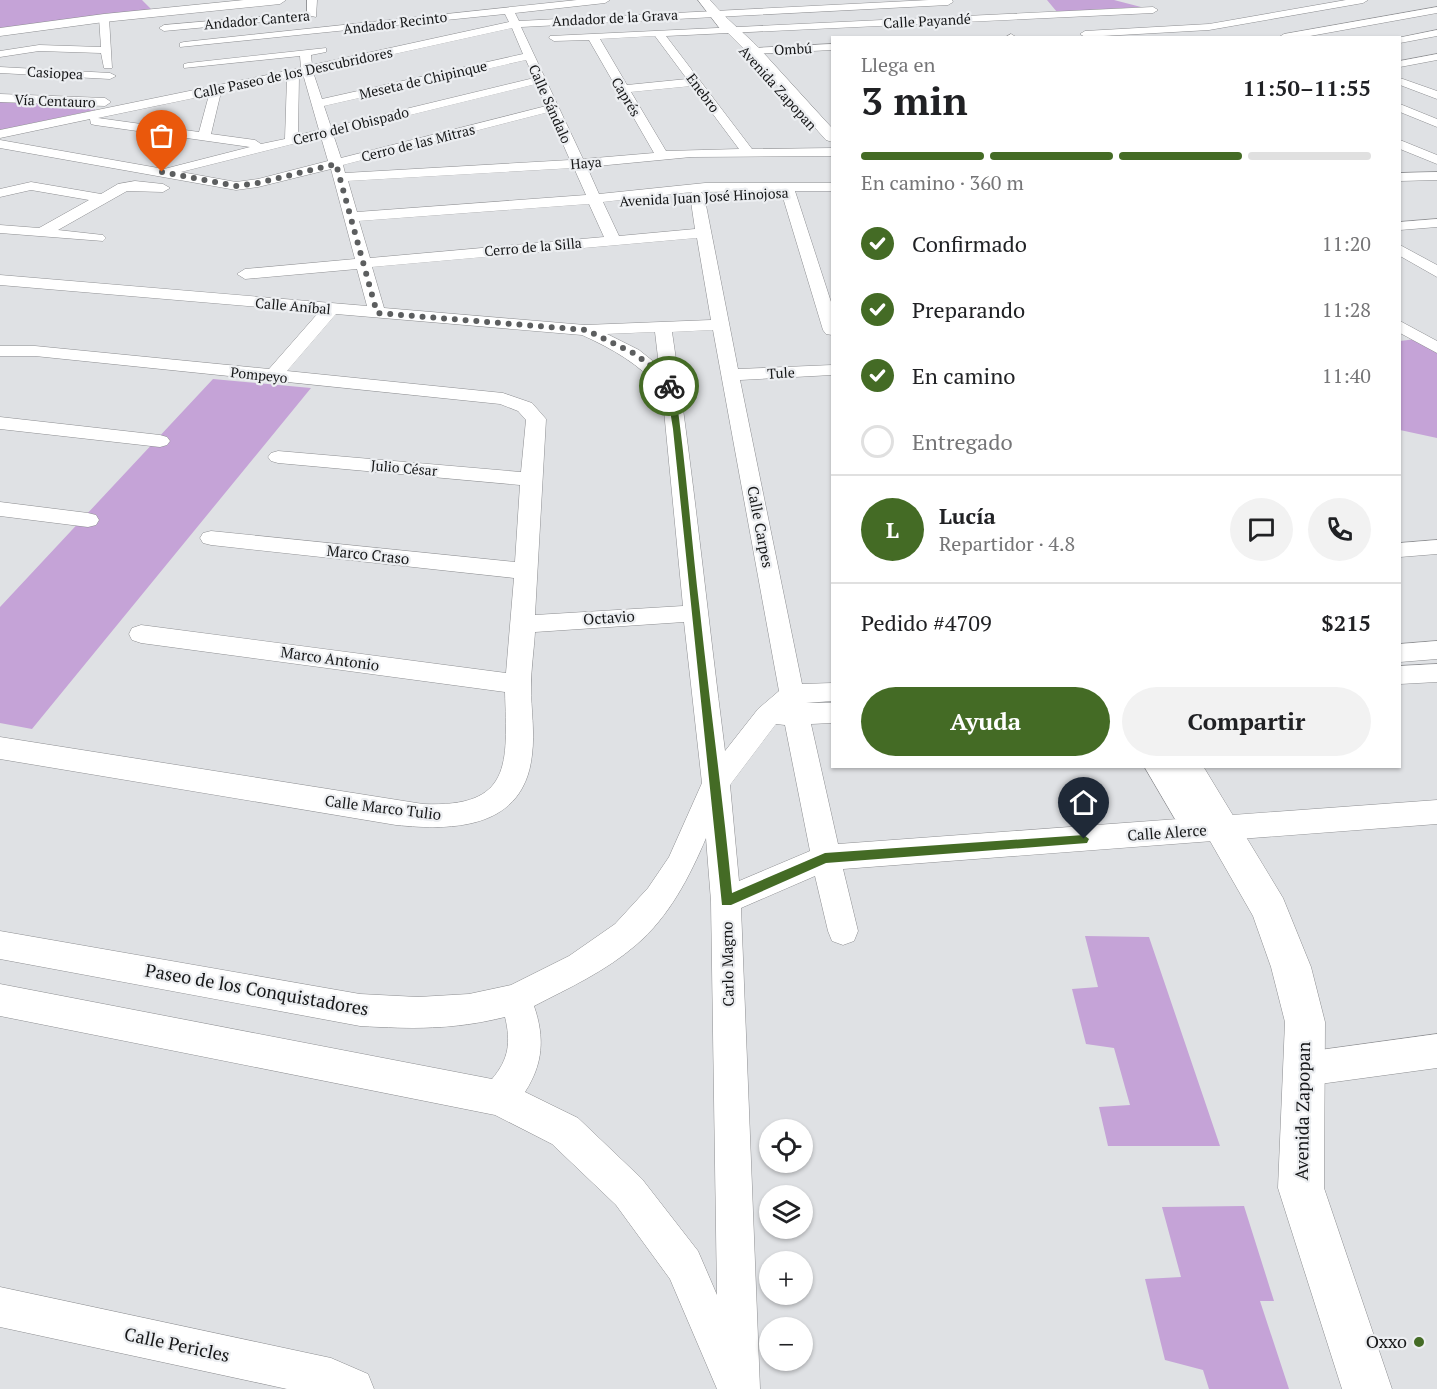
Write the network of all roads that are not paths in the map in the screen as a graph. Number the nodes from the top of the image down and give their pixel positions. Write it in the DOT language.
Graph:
graph roads {
  1 [pos="280,0"];
  2 [pos="312,0"];
  3 [pos="605,0"];
  4 [pos="704,0"];
  5 [pos="1118,0"];
  6 [pos="1304,0"];
  7 [pos="1363,0"];
  8 [pos="946,1"];
  9 [pos="1421,2"];
  10 [pos="219,3"];
  11 [pos="505,4"];
  12 [pos="822,4"];
  13 [pos="1327,6"];
  14 [pos="1437,9"];
  15 [pos="1153,10"];
  16 [pos="715,13"];
  17 [pos="1048,15"];
  18 [pos="104,18"];
  19 [pos="978,18"];
  20 [pos="572,20"];
  21 [pos="1242,21"];
  22 [pos="516,24"];
  23 [pos="839,25"];
  24 [pos="180,27"];
  25 [pos="164,28"];
  26 [pos="1198,28"];
  27 [pos="728,29"];
  28 [pos="0,32"];
  29 [pos="1079,32"];
  30 [pos="306,33"];
  31 [pos="1437,33"];
  32 [pos="659,34"];
  33 [pos="1276,34"];
  34 [pos="1005,35"];
  35 [pos="1014,36"];
  36 [pos="1217,36"];
  37 [pos="593,37"];
  38 [pos="384,38"];
  39 [pos="575,38"];
  40 [pos="526,39"];
  41 [pos="1401,40"];
  42 [pos="181,44"];
  43 [pos="482,44"];
  44 [pos="363,45"];
  45 [pos="340,48"];
  46 [pos="105,50"];
  47 [pos="830,50"];
  48 [pos="754,51"];
  49 [pos="305,52"];
  50 [pos="0,54"];
  51 [pos="529,56"];
  52 [pos="1437,57"];
  53 [pos="1401,64"];
  54 [pos="0,70"];
  55 [pos="188,74"];
  56 [pos="304,74"];
  57 [pos="539,80"];
  58 [pos="694,81"];
  59 [pos="1401,81"];
  60 [pos="1437,84"];
  61 [pos="1419,88"];
  62 [pos="621,89"];
  63 [pos="216,90"];
  64 [pos="1401,92"];
  65 [pos="110,93"];
  66 [pos="1437,95"];
  67 [pos="0,99"];
  68 [pos="318,104"];
  69 [pos="552,108"];
  70 [pos="1401,108"];
  71 [pos="1437,123"];
  72 [pos="327,132"];
  73 [pos="0,134"];
  74 [pos="831,136"];
  75 [pos="204,137"];
  76 [pos="0,139"];
  77 [pos="291,140"];
  78 [pos="0,144"];
  79 [pos="1401,144"];
  80 [pos="267,146"];
  81 [pos="831,149"];
  82 [pos="831,150"];
  83 [pos="747,151"];
  84 [pos="662,155"];
  85 [pos="1437,160"];
  86 [pos="577,164"];
  87 [pos="338,170"];
  88 [pos="162,172"];
  89 [pos="1437,176"];
  90 [pos="1401,177"];
  91 [pos="831,187"];
  92 [pos="163,188"];
  93 [pos="788,192"];
  94 [pos="0,193"];
  95 [pos="831,194"];
  96 [pos="697,195"];
  97 [pos="101,198"];
  98 [pos="594,200"];
  99 [pos="1437,214"];
  100 [pos="1401,216"];
  101 [pos="351,217"];
  102 [pos="1437,224"];
  103 [pos="1401,226"];
  104 [pos="0,229"];
  105 [pos="41,232"];
  106 [pos="703,233"];
  107 [pos="98,238"];
  108 [pos="612,240"];
  109 [pos="1401,251"];
  110 [pos="1401,260"];
  111 [pos="362,262"];
  112 [pos="1435,272"];
  113 [pos="245,274"];
  114 [pos="0,280"];
  115 [pos="50,285"];
  116 [pos="0,294"];
  117 [pos="331,309"];
  118 [pos="377,313"];
  119 [pos="720,325"];
  120 [pos="663,327"];
  121 [pos="831,327"];
  122 [pos="586,330"];
  123 [pos="1405,332"];
  124 [pos="1437,348"];
  125 [pos="0,351"];
  126 [pos="831,370"];
  127 [pos="730,375"];
  128 [pos="272,377"];
  129 [pos="672,389"];
  130 [pos="517,402"];
  131 [pos="0,423"];
  132 [pos="160,441"];
  133 [pos="278,457"];
  134 [pos="530,479"];
  135 [pos="0,509"];
  136 [pos="88,520"];
  137 [pos="212,538"];
  138 [pos="1437,547"];
  139 [pos="1401,550"];
  140 [pos="524,571"];
  141 [pos="695,612"];
  142 [pos="523,624"];
  143 [pos="141,634"];
  144 [pos="1437,650"];
  145 [pos="1401,653"];
  146 [pos="1437,673"];
  147 [pos="1401,675"];
  148 [pos="518,684"];
  149 [pos="831,692"];
  150 [pos="794,705"];
  151 [pos="831,713"];
  152 [pos="0,748"];
  153 [pos="1162,768"];
  154 [pos="1186,768"];
  155 [pos="716,783"];
  156 [pos="1437,812"];
  157 [pos="1212,829"];
  158 [pos="825,858"];
  159 [pos="726,901"];
  160 [pos="843,931"];
  161 [pos="0,945"];
  162 [pos="515,999"];
  163 [pos="0,1000"];
  164 [pos="1437,1051"];
  165 [pos="1305,1069"];
  166 [pos="499,1098"];
  167 [pos="0,1307"];
  168 [pos="353,1389"];
  169 [pos="738,1389"];
  170 [pos="1367,1389"];
  1 -- 10 [label="street"];
  2 -- 24 [label="street, Andador Cantera"];
  3 -- 11 [label="street, Andador Recinto"];
  4 -- 16 [label="street, Avenida Zapopan"];
  5 -- 15 [label="street"];
  6 -- 13 [label="street"];
  7 -- 13 [label="street"];
  8 -- 12 [label="street, Andador de la Grava"];
  8 -- 19 [label="street"];
  9 -- 14 [label="street"];
  10 -- 18 [label="street"];
  11 -- 22 [label="street, Calle Sándalo"];
  11 -- 38 [label="street, Andador Recinto"];
  12 -- 16 [label="street, Andador de la Grava"];
  12 -- 23 [label="street"];
  13 -- 21 [label="street"];
  14 -- 33 [label="street"];
  15 -- 17 [label="street, Calle Payandé"];
  15 -- 26 [label="street"];
  16 -- 20 [label="street, Andador de la Grava"];
  16 -- 27 [label="street, Avenida Zapopan"];
  17 -- 19 [label="street, Calle Payandé"];
  17 -- 29 [label="street"];
  18 -- 28 [label="street"];
  18 -- 46 [label="street"];
  19 -- 23 [label="street, Calle Payandé"];
  19 -- 34 [label="street"];
  19 -- 35 [label="street"];
  20 -- 22 [label="street, Andador de la Grava"];
  20 -- 39 [label="street"];
  21 -- 26 [label="street"];
  21 -- 33 [label="street"];
  22 -- 38 [label="street, Calle Paseo de los Descubridores"];
  22 -- 40 [label="street, Calle Sándalo"];
  23 -- 27 [label="street, Calle Payandé"];
  24 -- 25 [label="street, Andador Cantera"];
  24 -- 42 [label="street"];
  26 -- 29 [label="street"];
  26 -- 36 [label="street"];
  27 -- 32 [label="street, Calle Payandé"];
  27 -- 48 [label="street, Avenida Zapopan"];
  27 -- 81 [label="street, Avenida Zapopan"];
  30 -- 38 [label="street, Andador Recinto"];
  30 -- 42 [label="street, Andador Recinto"];
  30 -- 49 [label="street"];
  31 -- 41 [label="street"];
  32 -- 37 [label="street, Calle Payandé"];
  32 -- 58 [label="street, Enebro"];
  37 -- 39 [label="street, Calle Payandé"];
  37 -- 62 [label="street, Caprés"];
  38 -- 44 [label="street"];
  38 -- 56 [label="street, Calle Paseo de los Descubridores"];
  39 -- 40 [label="street, Calle Payandé"];
  40 -- 51 [label="street, Calle Sándalo"];
  42 -- 55 [label="street"];
  43 -- 56 [label="street"];
  45 -- 49 [label="street"];
  46 -- 50 [label="street"];
  46 -- 65 [label="street"];
  47 -- 48 [label="street, Ombú"];
  48 -- 74 [label="street, Avenida Zapopan"];
  49 -- 55 [label="street"];
  49 -- 56 [label="street"];
  51 -- 57 [label="street, Calle Sándalo"];
  51 -- 68 [label="street, Meseta de Chipinque"];
  52 -- 53 [label="street"];
  54 -- 65 [label="street, Casiopea"];
  55 -- 63 [label="street, Calle Paseo de los Descubridores"];
  55 -- 65 [label="street, Calle Paseo de los Descubridores"];
  56 -- 63 [label="street, Calle Paseo de los Descubridores"];
  56 -- 68 [label="street"];
  56 -- 77 [label="street"];
  57 -- 69 [label="street, Calle Sándalo"];
  57 -- 72 [label="street, Cerro del Obispado"];
  58 -- 62 [label="street"];
  58 -- 83 [label="street, Enebro"];
  59 -- 61 [label="street"];
  60 -- 61 [label="street"];
  61 -- 64 [label="street"];
  61 -- 66 [label="street"];
  62 -- 84 [label="street, Caprés"];
  63 -- 75 [label="street"];
  65 -- 67 [label="street, Vía Centauro"];
  65 -- 73 [label="street, Calle Paseo de los Descubridores"];
  68 -- 72 [label="street"];
  69 -- 86 [label="street, Calle Sándalo"];
  69 -- 87 [label="street, Cerro de las Mitras"];
  70 -- 71 [label="street"];
  72 -- 77 [label="street, Cerro del Obispado"];
  72 -- 87 [label="street"];
  75 -- 76 [label="street"];
  75 -- 80 [label="street"];
  77 -- 80 [label="street, Cerro del Obispado"];
  78 -- 88 [label="street, Cerro de las Mitras"];
  79 -- 85 [label="street"];
  80 -- 88 [label="street, Cerro del Obispado"];
  82 -- 83 [label="street, Haya"];
  83 -- 84 [label="street, Haya"];
  84 -- 86 [label="street, Haya"];
  86 -- 87 [label="street, Haya"];
  86 -- 98 [label="street, Calle Sándalo"];
  87 -- 88 [label="street, Cerro de las Mitras"];
  87 -- 101 [label="street"];
  89 -- 90 [label="street"];
  91 -- 98 [label="street, Avenida Juan José Hinojosa"];
  92 -- 97 [label="street"];
  93 -- 95 [label="street, Avenida Juan José Hinojosa"];
  93 -- 96 [label="street, Avenida Juan José Hinojosa"];
  93 -- 121 [label="street"];
  94 -- 97 [label="street"];
  96 -- 98 [label="street, Avenida Juan José Hinojosa"];
  96 -- 106 [label="street, Calle Carpes"];
  97 -- 105 [label="street"];
  98 -- 101 [label="street, Avenida Juan José Hinojosa"];
  98 -- 108 [label="street, Calle Sándalo"];
  99 -- 100 [label="street"];
  101 -- 111 [label="street"];
  102 -- 103 [label="street"];
  104 -- 105 [label="street"];
  105 -- 107 [label="street"];
  106 -- 108 [label="street, Cerro de la Silla"];
  106 -- 119 [label="street, Calle Carpes"];
  108 -- 111 [label="street, Cerro de la Silla"];
  109 -- 112 [label="street"];
  110 -- 112 [label="street"];
  111 -- 113 [label="street, Cerro de la Silla"];
  111 -- 118 [label="street"];
  114 -- 115 [label="street, Calle Aníbal"];
  115 -- 116 [label="street"];
  115 -- 117 [label="street, Calle Aníbal"];
  117 -- 118 [label="street, Calle Aníbal"];
  117 -- 128 [label="street"];
  118 -- 122 [label="street, Calle Aníbal"];
  119 -- 120 [label="street, Calle Aníbal"];
  119 -- 127 [label="street, Calle Carpes"];
  120 -- 122 [label="street, Calle Aníbal"];
  120 -- 129 [label="street, Carlo Magno"];
  122 -- 129 [label="street, Calle Aníbal"];
  123 -- 124 [label="street"];
  125 -- 128 [label="street, Pompeyo"];
  126 -- 127 [label="street, Tule"];
  127 -- 150 [label="street, Calle Carpes"];
  128 -- 130 [label="street, Pompeyo"];
  129 -- 141 [label="street, Carlo Magno"];
  130 -- 134 [label="street, Calle Marco Tulio"];
  131 -- 132 [label="street"];
  133 -- 134 [label="street, Julio César"];
  134 -- 140 [label="street, Calle Marco Tulio"];
  135 -- 136 [label="street"];
  137 -- 140 [label="street, Marco Craso"];
  138 -- 139 [label="street"];
  140 -- 142 [label="street, Calle Marco Tulio"];
  141 -- 142 [label="street, Octavio"];
  141 -- 155 [label="street, Carlo Magno"];
  142 -- 148 [label="street, Calle Marco Tulio"];
  143 -- 148 [label="street, Marco Antonio"];
  144 -- 145 [label="street"];
  146 -- 147 [label="street"];
  148 -- 152 [label="street, Calle Marco Tulio"];
  149 -- 150 [label="street"];
  150 -- 151 [label="street"];
  150 -- 155 [label="street, Paseo de los Conquistadores"];
  150 -- 158 [label="street, Calle Carpes"];
  153 -- 157 [label="street, Avenida Zapopan"];
  154 -- 157 [label="street, Avenida Zapopan"];
  155 -- 159 [label="street, Carlo Magno"];
  155 -- 162 [label="street, Paseo de los Conquistadores"];
  156 -- 157 [label="street, Calle Alerce"];
  157 -- 158 [label="street, Calle Alerce"];
  157 -- 165 [label="street, Avenida Zapopan"];
  158 -- 159 [label="street, Calle Alerce"];
  158 -- 160 [label="street, Calle Carpes"];
  159 -- 169 [label="street, Carlo Magno"];
  161 -- 162 [label="street, Paseo de los Conquistadores"];
  162 -- 166 [label="street"];
  163 -- 166 [label="street"];
  164 -- 165 [label="street"];
  165 -- 170 [label="street, Avenida Zapopan"];
  166 -- 169 [label="street"];
  167 -- 168 [label="street, Calle Pericles"];
}
